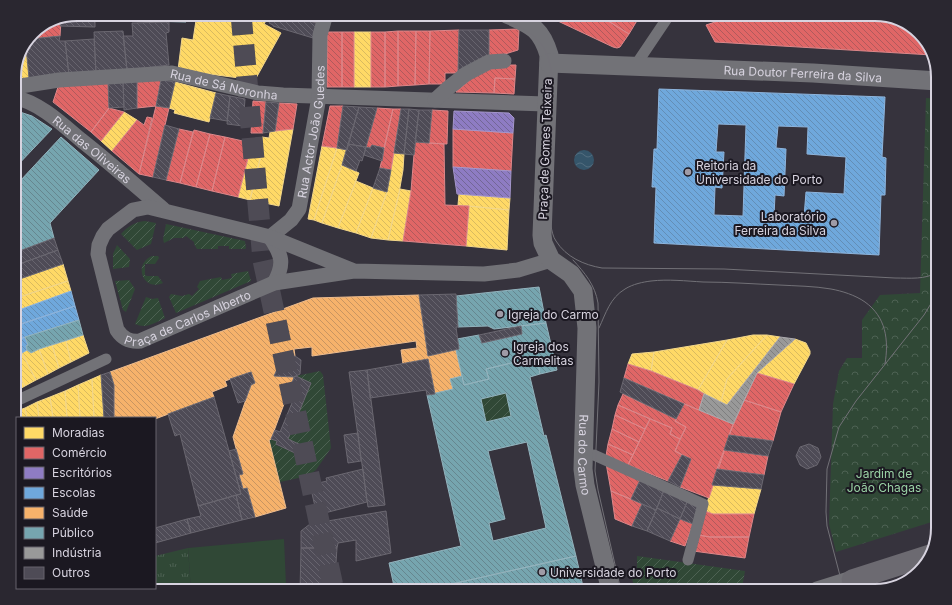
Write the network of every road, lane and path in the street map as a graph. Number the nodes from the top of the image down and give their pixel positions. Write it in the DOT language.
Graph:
graph roads {
  1 [pos="324,21"];
  2 [pos="523,21"];
  3 [pos="665,21"];
  4 [pos="504,61"];
  5 [pos="549,63"];
  6 [pos="635,66"];
  7 [pos="668,68"];
  8 [pos="931,81"];
  9 [pos="21,86"];
  10 [pos="319,97"];
  11 [pos="21,99"];
  12 [pos="435,100"];
  13 [pos="546,104"];
  14 [pos="164,210"];
  15 [pos="270,238"];
  16 [pos="551,260"];
  17 [pos="354,271"];
  18 [pos="274,283"];
  19 [pos="106,359"];
  20 [pos="21,399"];
  21 [pos="594,455"];
  22 [pos="923,558"];
  23 [pos="688,560"];
  24 [pos="609,584"];
  25 [pos="856,584"];
  1 -- 10 [label="street, Rua Actor João Guedes"];
  2 -- 5 [label="street"];
  3 -- 6 [label="street"];
  4 -- 12 [label="street"];
  5 -- 6 [label="street, Praça de Gomes Teixeira"];
  5 -- 13 [label="street, Praça de Gomes Teixeira"];
  6 -- 7 [label="street, Praça de Gomes Teixeira"];
  7 -- 8 [label="street, Rua Doutor Ferreira da Silva"];
  9 -- 10 [label="street, Rua de Sá Noronha"];
  10 -- 12 [label="street, Rua de Sá Noronha"];
  10 -- 15 [label="street, Rua Actor João Guedes"];
  11 -- 14 [label="street, Rua das Oliveiras"];
  12 -- 13 [label="street, Rua de Sá Noronha"];
  13 -- 16 [label="street, Praça de Gomes Teixeira"];
  14 -- 15 [label="street, Praça de Carlos Alberto"];
  14 -- 18 [label="street, Praça de Carlos Alberto"];
  15 -- 17 [label="street, Praça de Carlos Alberto"];
  15 -- 18 [label="street"];
  16 -- 17 [label="street, Praça de Carlos Alberto"];
  16 -- 24 [label="street, Rua do Carmo"];
  17 -- 18 [label="street, Praça de Carlos Alberto"];
  19 -- 20 [label="street"];
  21 -- 23 [label="street"];
  22 -- 25 [label="main road"];
}
